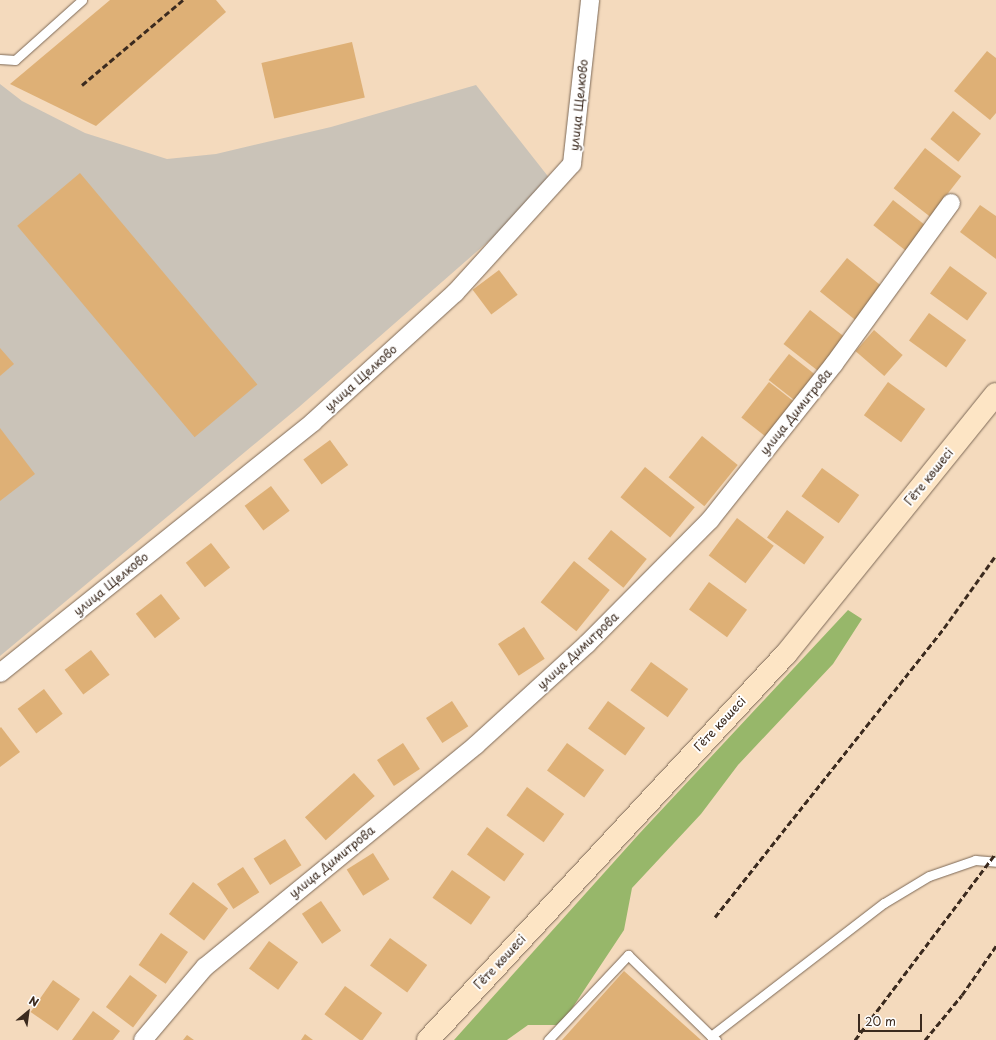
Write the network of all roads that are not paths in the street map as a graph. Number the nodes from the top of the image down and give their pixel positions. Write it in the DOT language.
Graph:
graph roads {
  1 [pos="82,0"];
  2 [pos="590,0"];
  3 [pos="0,60"];
  4 [pos="951,203"];
  5 [pos="996,394"];
  6 [pos="0,673"];
  7 [pos="996,862"];
  8 [pos="714,1038"];
  9 [pos="143,1040"];
  10 [pos="428,1040"];
  11 [pos="548,1040"];
  1 -- 3 [label="lane"];
  2 -- 6 [label="street, улица Щелково"];
  4 -- 9 [label="street, улица Димитрова"];
  5 -- 10 [label="main road, Гёте көшесі"];
  7 -- 8 [label="lane"];
  8 -- 11 [label="lane"];
}
